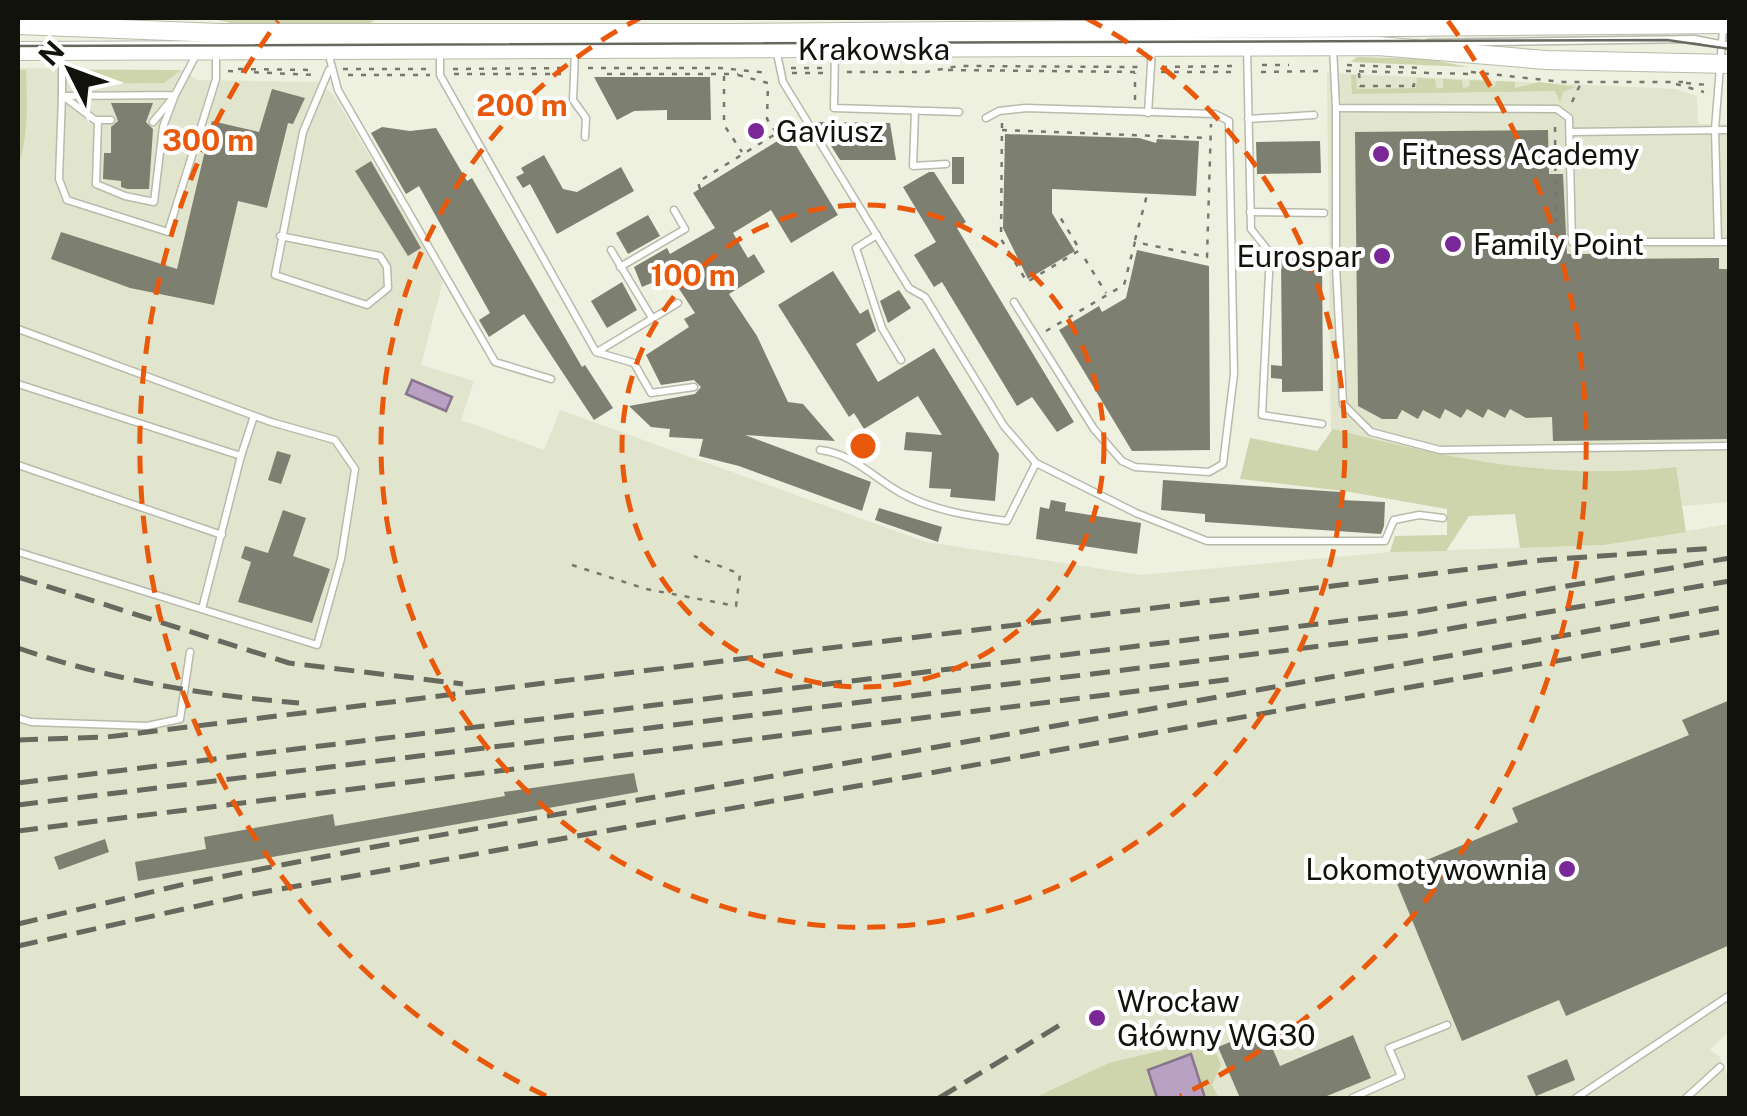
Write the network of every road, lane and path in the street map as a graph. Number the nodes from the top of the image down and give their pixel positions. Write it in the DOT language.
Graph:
graph roads {
  1 [pos="1372,23"];
  2 [pos="1005,24"];
  3 [pos="1169,24"];
  4 [pos="1727,24"];
  5 [pos="517,25"];
  6 [pos="18,26"];
  7 [pos="1337,28"];
  8 [pos="1688,31"];
  9 [pos="1719,43"];
  10 [pos="207,44"];
  11 [pos="1407,46"];
  12 [pos="1730,46"];
  13 [pos="1152,47"];
  14 [pos="1247,47"];
  15 [pos="776,49"];
  16 [pos="835,49"];
  17 [pos="18,52"];
  18 [pos="62,52"];
  19 [pos="440,52"];
  20 [pos="575,62"];
  21 [pos="1724,64"];
  22 [pos="324,66"];
  23 [pos="1239,66"];
  24 [pos="1253,66"];
  25 [pos="223,70"];
  26 [pos="428,70"];
  27 [pos="790,70"];
  28 [pos="828,70"];
  29 [pos="948,70"];
  30 [pos="839,72"];
  31 [pos="1135,72"];
  32 [pos="1240,72"];
  33 [pos="1252,72"];
  34 [pos="1359,72"];
  35 [pos="770,73"];
  36 [pos="1386,73"];
  37 [pos="568,74"];
  38 [pos="580,74"];
  39 [pos="596,74"];
  40 [pos="607,74"];
  41 [pos="724,74"];
  42 [pos="1414,74"];
  43 [pos="1474,74"];
  44 [pos="432,75"];
  45 [pos="1678,75"];
  46 [pos="1581,82"];
  47 [pos="1684,82"];
  48 [pos="1675,84"];
  49 [pos="1702,85"];
  50 [pos="1387,86"];
  51 [pos="1704,92"];
  52 [pos="175,95"];
  53 [pos="62,96"];
  54 [pos="1572,102"];
  55 [pos="1336,108"];
  56 [pos="914,111"];
  57 [pos="958,112"];
  58 [pos="1134,112"];
  59 [pos="1148,113"];
  60 [pos="1314,115"];
  61 [pos="804,116"];
  62 [pos="986,118"];
  63 [pos="1039,118"];
  64 [pos="1002,119"];
  65 [pos="1248,119"];
  66 [pos="98,120"];
  67 [pos="111,120"];
  68 [pos="152,122"];
  69 [pos="1212,124"];
  70 [pos="1554,126"];
  71 [pos="1716,129"];
  72 [pos="1001,130"];
  73 [pos="1730,130"];
  74 [pos="1038,131"];
  75 [pos="1570,132"];
  76 [pos="777,134"];
  77 [pos="585,137"];
  78 [pos="1211,138"];
  79 [pos="744,154"];
  80 [pos="946,164"];
  81 [pos="700,189"];
  82 [pos="1147,195"];
  83 [pos="674,210"];
  84 [pos="1250,212"];
  85 [pos="1324,213"];
  86 [pos="1060,217"];
  87 [pos="876,235"];
  88 [pos="280,236"];
  89 [pos="1134,242"];
  90 [pos="1718,242"];
  91 [pos="1730,242"];
  92 [pos="1556,248"];
  93 [pos="611,250"];
  94 [pos="1085,259"];
  95 [pos="620,267"];
  96 [pos="1107,294"];
  97 [pos="1014,302"];
  98 [pos="678,303"];
  99 [pos="652,318"];
  100 [pos="18,329"];
  101 [pos="1036,337"];
  102 [pos="596,352"];
  103 [pos="901,360"];
  104 [pos="551,379"];
  105 [pos="18,384"];
  106 [pos="694,387"];
  107 [pos="254,416"];
  108 [pos="1322,424"];
  109 [pos="1730,446"];
  110 [pos="820,450"];
  111 [pos="241,456"];
  112 [pos="1036,463"];
  113 [pos="18,465"];
  114 [pos="1443,518"];
  115 [pos="222,535"];
  116 [pos="18,552"];
  117 [pos="694,556"];
  118 [pos="572,565"];
  119 [pos="202,609"];
  120 [pos="190,652"];
  121 [pos="18,718"];
  122 [pos="1730,995"];
  123 [pos="1447,1025"];
  124 [pos="1720,1067"];
  125 [pos="1352,1098"];
  126 [pos="1576,1098"];
  127 [pos="1686,1098"];
  1 -- 7 [label="main road, Krakowska"];
  1 -- 8 [label="main road, Krakowska"];
  2 -- 3 [label="main road, Krakowska"];
  2 -- 5 [label="main road, Krakowska"];
  3 -- 7 [label="main road, Krakowska"];
  4 -- 8 [label="main road, Krakowska"];
  4 -- 9 [label="lane"];
  5 -- 10 [label="main road, Krakowska"];
  6 -- 10 [label="main road, Krakowska"];
  7 -- 11 [label="main road, Krakowska"];
  7 -- 14 [label="main road, Krakowska"];
  7 -- 55 [label="lane"];
  8 -- 9 [label="lane"];
  8 -- 11 [label="lane"];
  9 -- 12 [label="lane"];
  9 -- 21 [label="lane"];
  10 -- 18 [label="main road, Krakowska"];
  10 -- 22 [label="main road, Krakowska"];
  10 -- 22 [label="path"];
  10 -- 52 [label="lane"];
  10 -- 53 [label="lane"];
  11 -- 21 [label="main road, Krakowska"];
  13 -- 14 [label="main road, Krakowska"];
  13 -- 16 [label="main road, Krakowska"];
  13 -- 59 [label="lane"];
  14 -- 65 [label="lane"];
  15 -- 16 [label="main road, Krakowska"];
  15 -- 20 [label="main road, Krakowska"];
  15 -- 61 [label="lane"];
  16 -- 56 [label="lane"];
  17 -- 18 [label="main road, Krakowska"];
  18 -- 53 [label="lane"];
  19 -- 20 [label="main road, Krakowska"];
  19 -- 22 [label="main road, Krakowska"];
  19 -- 102 [label="lane"];
  20 -- 35 [label="path"];
  20 -- 37 [label="path"];
  20 -- 77 [label="lane"];
  21 -- 71 [label="lane"];
  22 -- 25 [label="path"];
  22 -- 88 [label="lane"];
  22 -- 104 [label="lane"];
  23 -- 32 [label="path"];
  24 -- 33 [label="path"];
  26 -- 44 [label="path"];
  27 -- 28 [label="path"];
  29 -- 31 [label="path"];
  30 -- 31 [label="path"];
  31 -- 58 [label="path"];
  34 -- 36 [label="path"];
  34 -- 43 [label="path"];
  34 -- 50 [label="path"];
  36 -- 42 [label="path"];
  36 -- 50 [label="path"];
  38 -- 39 [label="path"];
  40 -- 41 [label="path"];
  41 -- 76 [label="path"];
  41 -- 79 [label="path"];
  42 -- 43 [label="path"];
  42 -- 50 [label="path"];
  43 -- 46 [label="path"];
  45 -- 47 [label="path"];
  46 -- 48 [label="path"];
  46 -- 54 [label="path"];
  47 -- 48 [label="path"];
  47 -- 49 [label="path"];
  48 -- 51 [label="path"];
  52 -- 53 [label="lane"];
  52 -- 66 [label="lane"];
  52 -- 68 [label="lane"];
  53 -- 66 [label="lane"];
  55 -- 75 [label="lane"];
  55 -- 109 [label="lane"];
  56 -- 57 [label="lane"];
  56 -- 80 [label="lane"];
  58 -- 59 [label="lane"];
  58 -- 62 [label="lane"];
  59 -- 101 [label="lane"];
  60 -- 65 [label="lane"];
  61 -- 76 [label="path"];
  61 -- 87 [label="lane"];
  63 -- 74 [label="path"];
  64 -- 72 [label="path"];
  65 -- 84 [label="lane"];
  66 -- 67 [label="lane"];
  69 -- 78 [label="path"];
  70 -- 92 [label="path"];
  71 -- 73 [label="lane"];
  71 -- 75 [label="lane"];
  71 -- 90 [label="lane"];
  72 -- 74 [label="path"];
  72 -- 86 [label="path"];
  74 -- 78 [label="path"];
  75 -- 90 [label="lane"];
  76 -- 79 [label="path"];
  78 -- 89 [label="path"];
  79 -- 81 [label="path"];
  82 -- 89 [label="path"];
  83 -- 95 [label="lane"];
  84 -- 85 [label="lane"];
  84 -- 108 [label="lane"];
  87 -- 103 [label="lane"];
  87 -- 112 [label="lane"];
  88 -- 88 [label="lane"];
  89 -- 96 [label="path"];
  90 -- 91 [label="lane"];
  93 -- 95 [label="lane"];
  94 -- 96 [label="path"];
  95 -- 99 [label="lane"];
  96 -- 101 [label="path"];
  97 -- 101 [label="lane"];
  98 -- 99 [label="lane"];
  99 -- 102 [label="lane"];
  100 -- 107 [label="lane"];
  102 -- 106 [label="lane"];
  105 -- 111 [label="lane"];
  107 -- 111 [label="lane"];
  107 -- 119 [label="lane"];
  110 -- 112 [label="lane"];
  111 -- 115 [label="lane"];
  112 -- 114 [label="lane"];
  113 -- 115 [label="lane"];
  115 -- 119 [label="lane"];
  116 -- 119 [label="lane"];
  117 -- 118 [label="path"];
  120 -- 121 [label="lane"];
  122 -- 126 [label="lane"];
  123 -- 125 [label="lane"];
  124 -- 127 [label="lane"];
}
